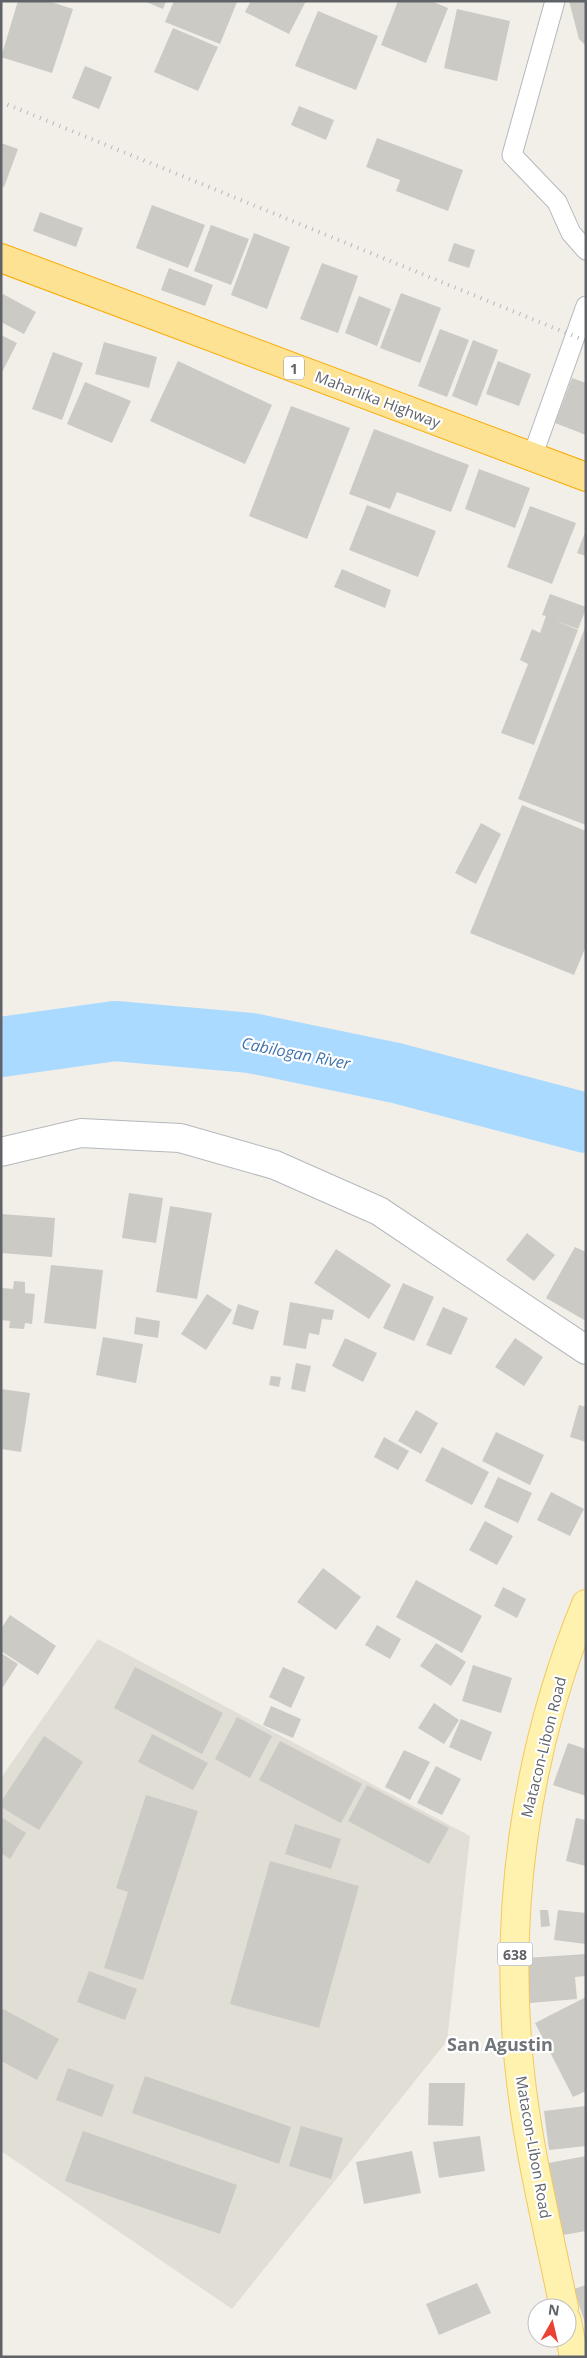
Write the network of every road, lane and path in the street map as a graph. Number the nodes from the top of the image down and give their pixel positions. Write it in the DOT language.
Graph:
graph roads {
  1 [pos="555,1"];
  2 [pos="586,250"];
  3 [pos="1,258"];
  4 [pos="586,306"];
  5 [pos="532,457"];
  6 [pos="586,478"];
  7 [pos="1,1152"];
  8 [pos="586,1350"];
  9 [pos="586,1604"];
  10 [pos="562,2298"];
  1 -- 2 [label="lane"];
  3 -- 5 [label="highway, Maharlika Highway / 1"];
  4 -- 5 [label="lane"];
  5 -- 6 [label="highway, Maharlika Highway / 1"];
  7 -- 8 [label="street"];
  9 -- 10 [label="main road, Matacon-Libon Road / 638"];
}
